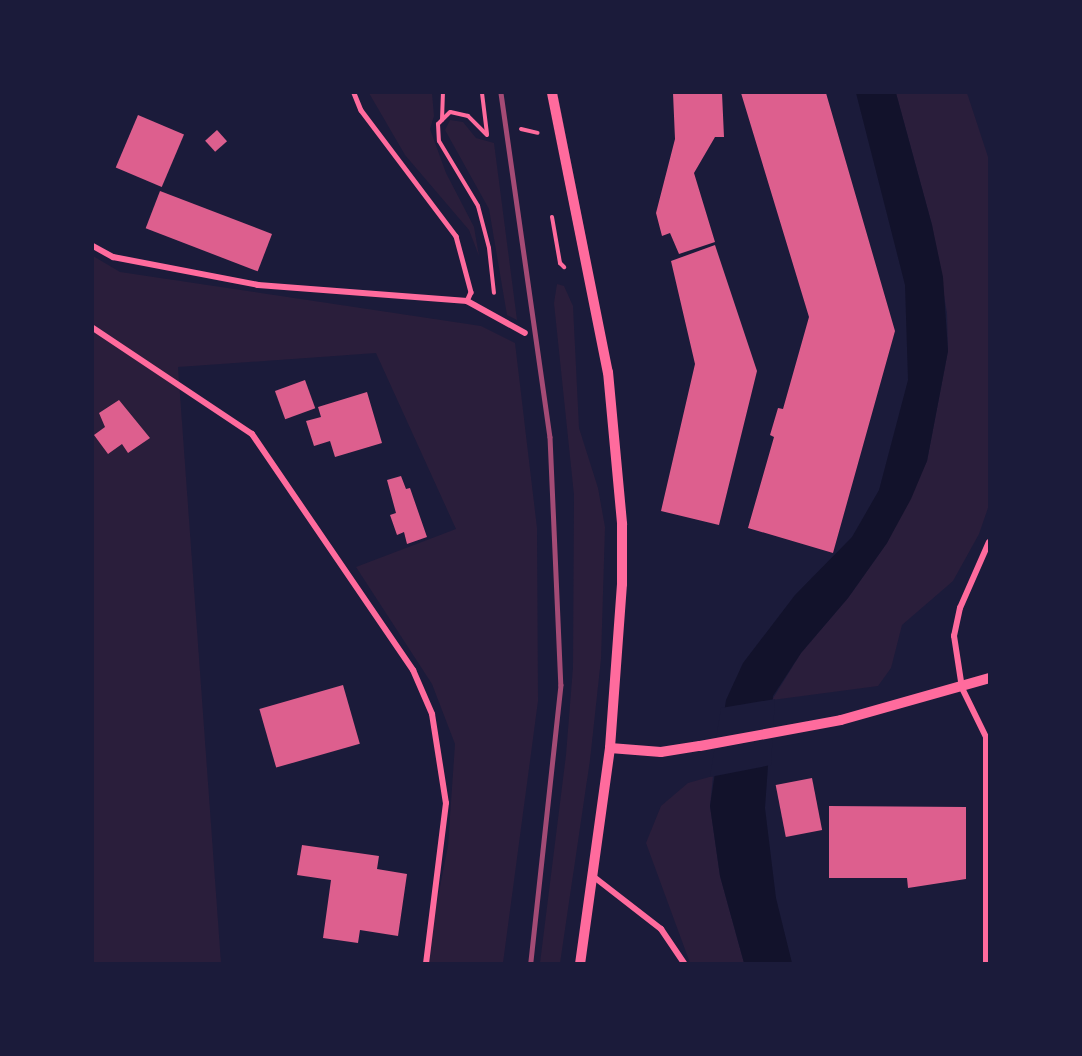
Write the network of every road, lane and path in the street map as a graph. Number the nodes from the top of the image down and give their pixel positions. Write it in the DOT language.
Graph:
graph roads {
  1 [pos="354,93"];
  2 [pos="443,93"];
  3 [pos="482,93"];
  4 [pos="552,93"];
  5 [pos="442,120"];
  6 [pos="93,246"];
  7 [pos="467,301"];
  8 [pos="497,321"];
  9 [pos="93,328"];
  10 [pos="525,333"];
  11 [pos="989,542"];
  12 [pos="989,678"];
  13 [pos="962,688"];
  14 [pos="610,748"];
  15 [pos="594,877"];
  16 [pos="426,963"];
  17 [pos="580,963"];
  18 [pos="684,963"];
  19 [pos="986,963"];
  1 -- 7 [label="lane"];
  2 -- 5 [label="path"];
  3 -- 5 [label="path"];
  4 -- 14 [label="street"];
  5 -- 8 [label="path"];
  6 -- 7 [label="street"];
  7 -- 8 [label="street"];
  8 -- 10 [label="street"];
  9 -- 16 [label="street"];
  11 -- 13 [label="street"];
  12 -- 13 [label="street"];
  13 -- 14 [label="street"];
  13 -- 19 [label="street"];
  14 -- 15 [label="street"];
  15 -- 17 [label="street"];
  15 -- 18 [label="street"];
}
